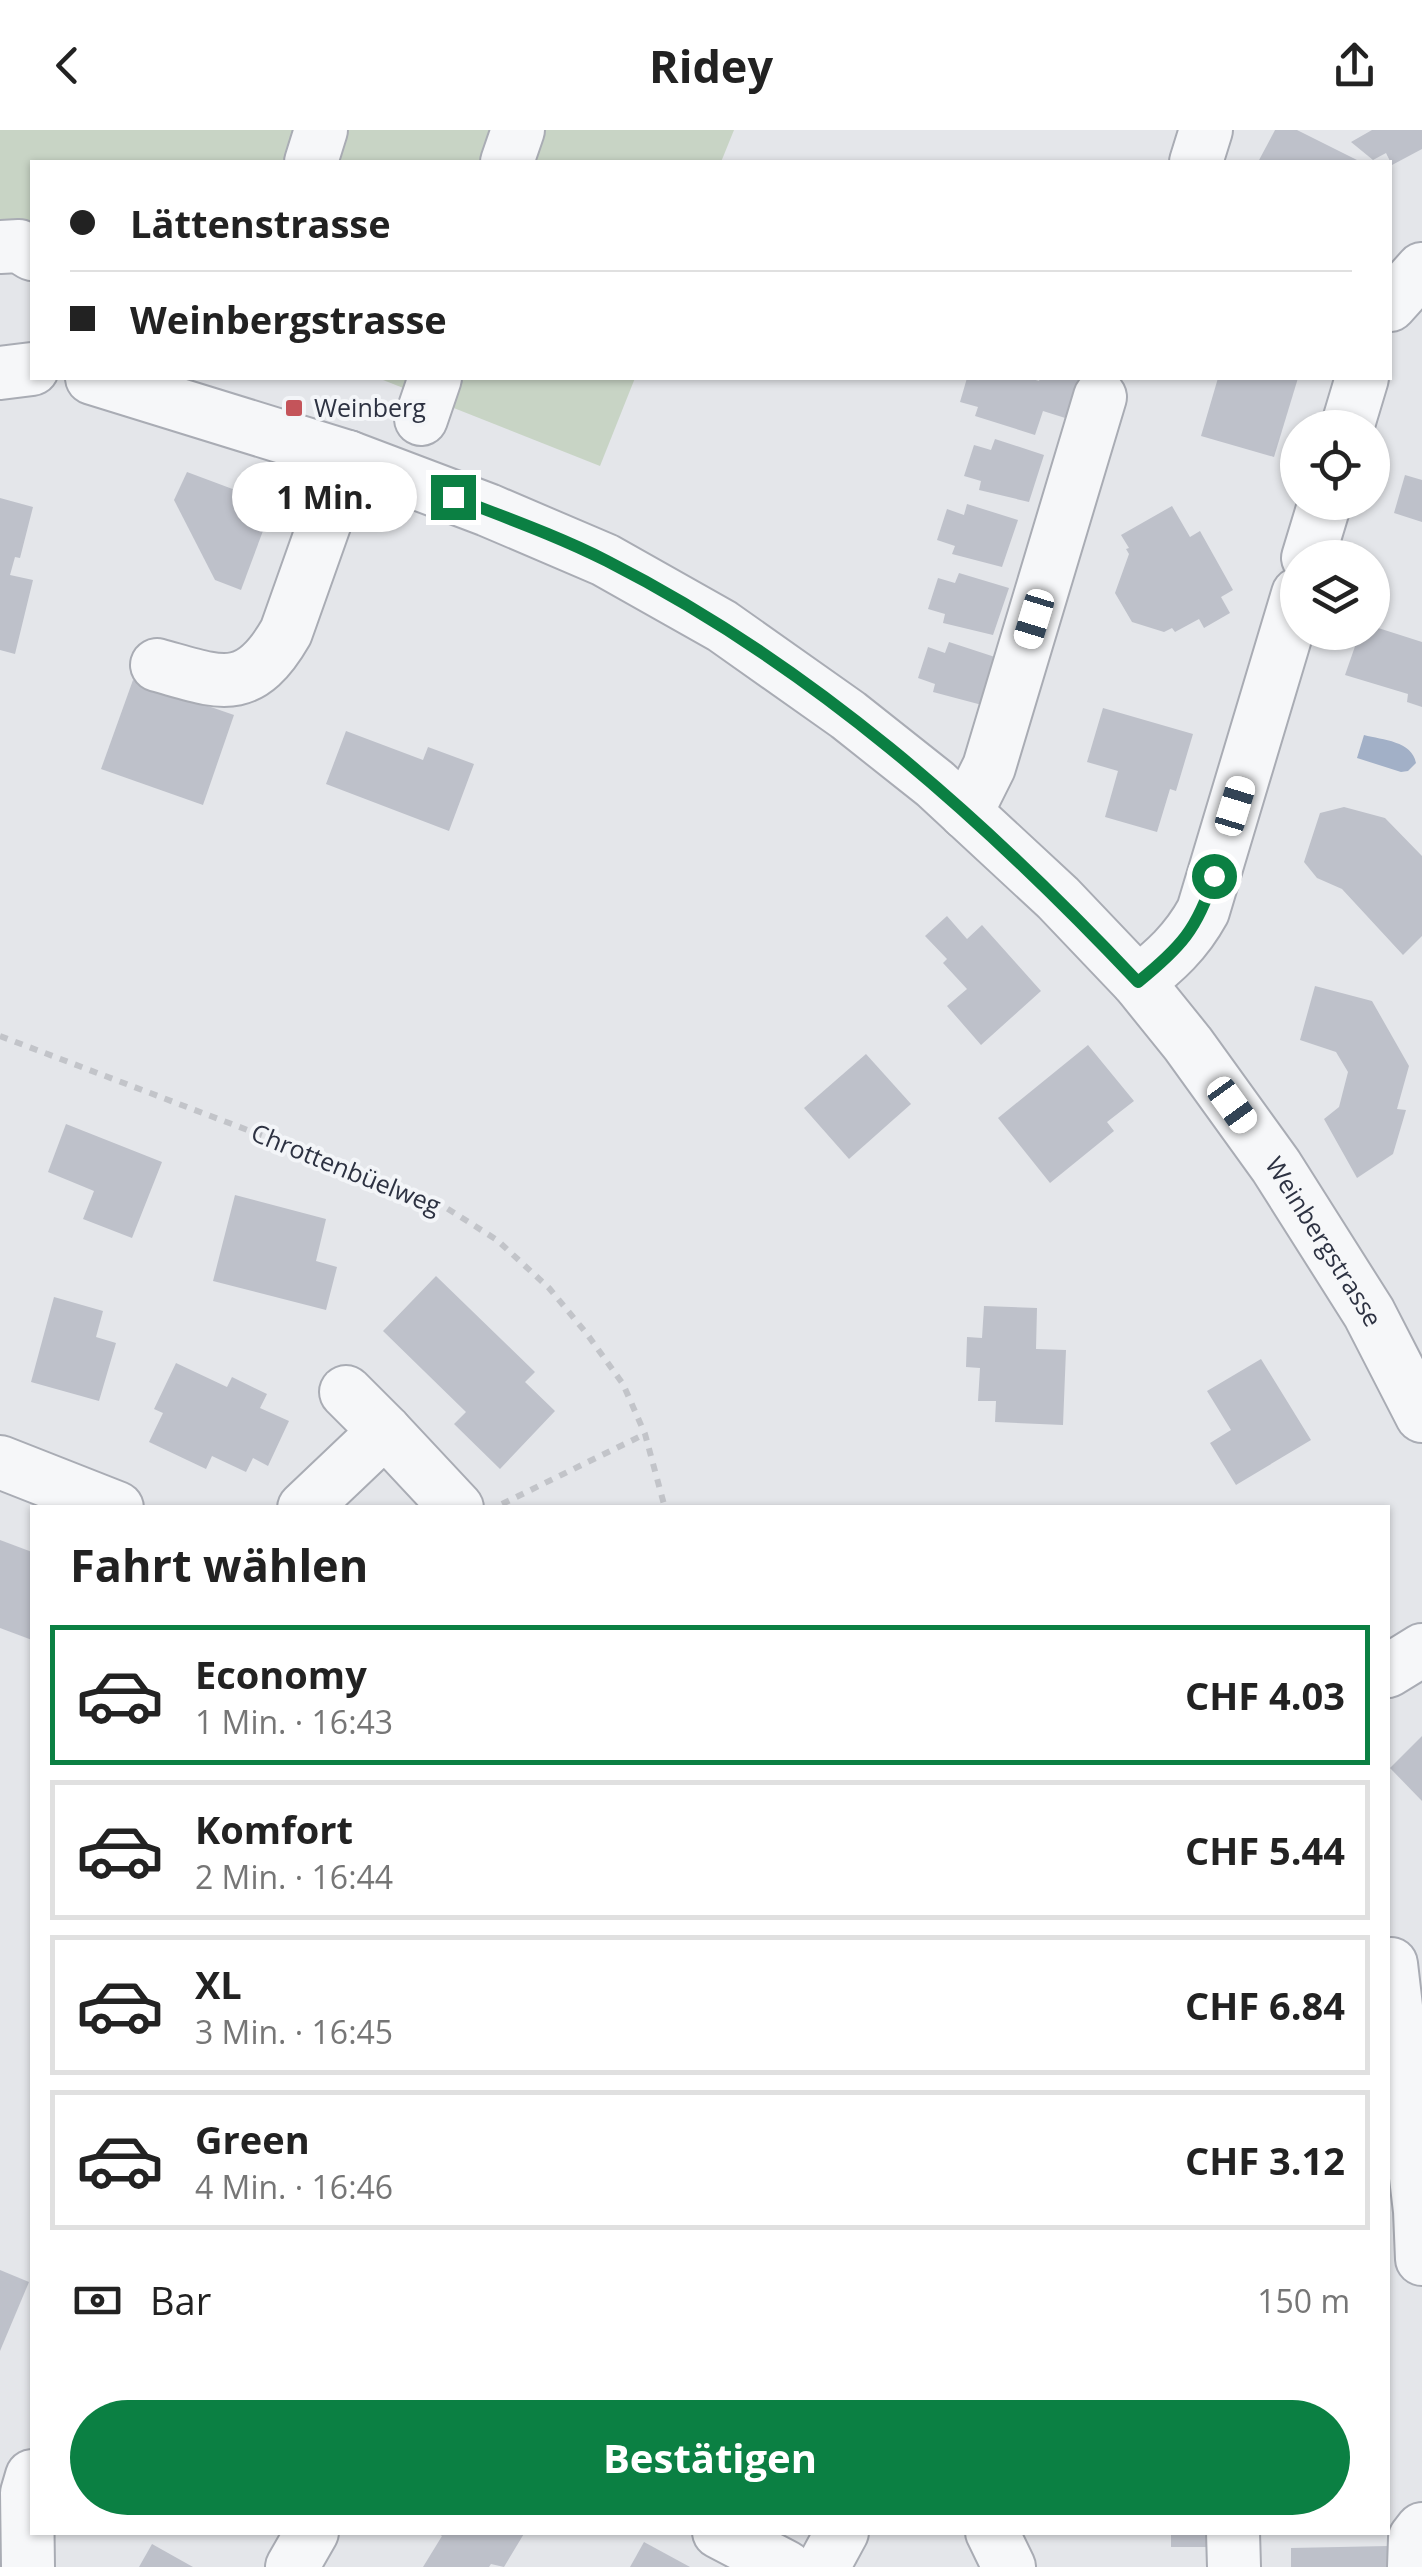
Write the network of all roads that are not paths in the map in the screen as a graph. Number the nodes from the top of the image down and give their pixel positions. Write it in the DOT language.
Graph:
graph roads {
  1 [pos="322,130"];
  2 [pos="518,130"];
  3 [pos="1206,130"];
  4 [pos="312,160"];
  5 [pos="509,160"];
  6 [pos="1197,160"];
  7 [pos="0,247"];
  8 [pos="30,253"];
  9 [pos="1422,269"];
  10 [pos="1392,303"];
  11 [pos="30,370"];
  12 [pos="0,373"];
  13 [pos="107,380"];
  14 [pos="1361,380"];
  15 [pos="151,386"];
  16 [pos="1100,397"];
  17 [pos="1352,410"];
  18 [pos="348,457"];
  19 [pos="1281,650"];
  20 [pos="157,665"];
  21 [pos="966,812"];
  22 [pos="1138,982"];
  23 [pos="346,1392"];
  24 [pos="1422,1416"];
  25 [pos="385,1431"];
  26 [pos="0,1462"];
  27 [pos="109,1505"];
  28 [pos="307,1505"];
  29 [pos="454,1505"];
  30 [pos="1422,1650"];
  31 [pos="1390,1670"];
  32 [pos="1391,1964"];
  33 [pos="1413,2224"];
  34 [pos="30,2484"];
  35 [pos="1422,2529"];
  36 [pos="310,2535"];
  37 [pos="726,2535"];
  38 [pos="840,2535"];
  39 [pos="993,2535"];
  40 [pos="1233,2535"];
  41 [pos="18,2556"];
  42 [pos="292,2567"];
  43 [pos="786,2567"];
  44 [pos="823,2567"];
  45 [pos="1009,2567"];
  46 [pos="1234,2567"];
  47 [pos="1414,2567"];
  1 -- 4 [label="street"];
  2 -- 5 [label="street"];
  3 -- 6 [label="street"];
  7 -- 8 [label="street"];
  9 -- 10 [label="street"];
  11 -- 12 [label="street"];
  13 -- 15 [label="street, Weinbergstrasse"];
  14 -- 17 [label="street"];
  15 -- 18 [label="street, Weinbergstrasse"];
  16 -- 21 [label="street"];
  18 -- 20 [label="street"];
  18 -- 21 [label="street, Weinbergstrasse"];
  19 -- 22 [label="street"];
  21 -- 22 [label="street, Weinbergstrasse"];
  22 -- 24 [label="street, Weinbergstrasse"];
  23 -- 25 [label="street"];
  25 -- 28 [label="street"];
  25 -- 29 [label="street"];
  26 -- 27 [label="street"];
  30 -- 31 [label="street"];
  32 -- 33 [label="street"];
  34 -- 41 [label="street"];
  35 -- 47 [label="street"];
  36 -- 42 [label="street"];
  37 -- 43 [label="street"];
  38 -- 44 [label="street"];
  39 -- 45 [label="street"];
  40 -- 46 [label="street"];
}
